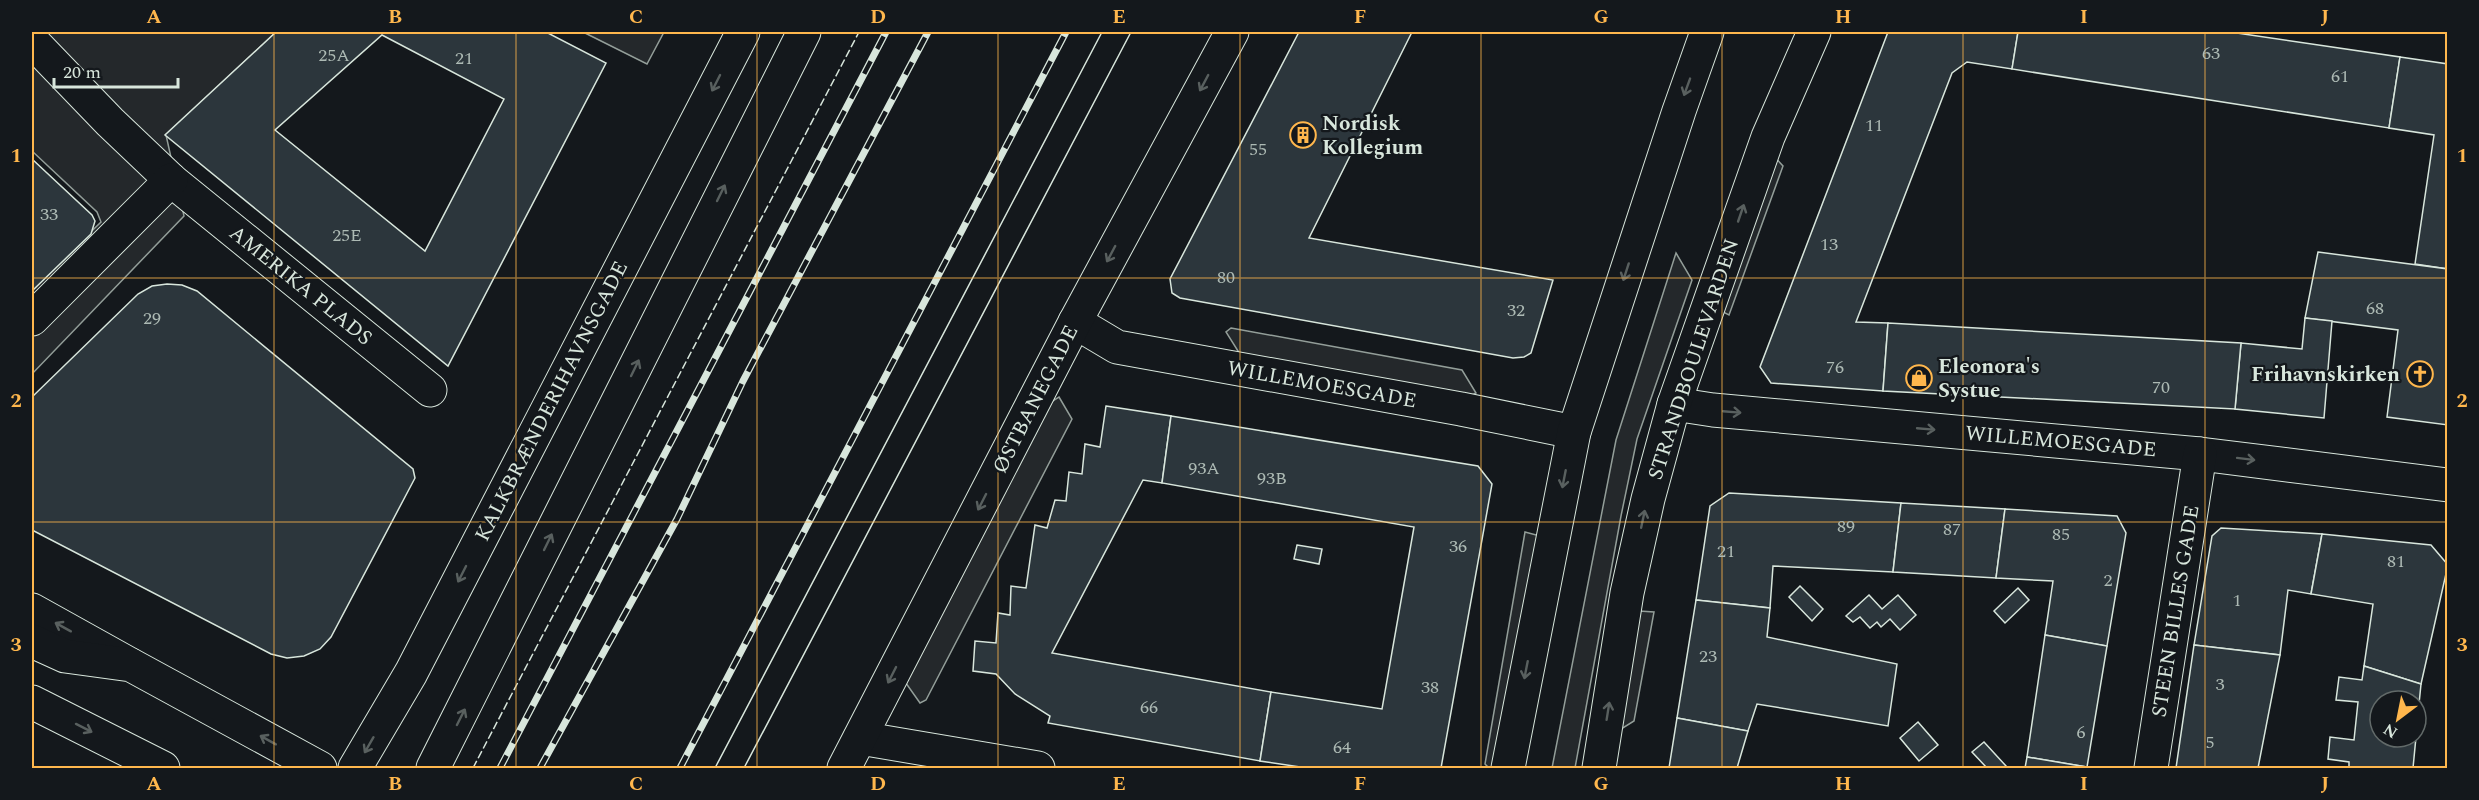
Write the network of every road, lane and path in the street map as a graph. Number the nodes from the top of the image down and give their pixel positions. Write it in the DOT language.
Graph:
graph roads {
  1 [pos="743,32"];
  2 [pos="804,32"];
  3 [pos="1232,32"];
  4 [pos="1707,32"];
  5 [pos="1814,32"];
  6 [pos="32,41"];
  7 [pos="171,180"];
  8 [pos="32,319"];
  9 [pos="1075,322"];
  10 [pos="430,390"];
  11 [pos="1674,404"];
  12 [pos="1574,432"];
  13 [pos="2200,454"];
  14 [pos="2448,485"];
  15 [pos="32,610"];
  16 [pos="32,640"];
  17 [pos="131,665"];
  18 [pos="32,702"];
  19 [pos="860,738"];
  20 [pos="163,768"];
  21 [pos="320,768"];
  22 [pos="355,768"];
  23 [pos="433,768"];
  24 [pos="844,768"];
  25 [pos="1038,768"];
  26 [pos="1508,768"];
  27 [pos="1599,768"];
  28 [pos="2151,768"];
  1 -- 22 [label="street, KALKBRÆNDERIHAVNSGADE, one-way"];
  23 -- 2 [label="street, one-way"];
  3 -- 9 [label="street, ØSTBANEGADE, one-way"];
  4 -- 12 [label="street, one-way"];
  11 -- 5 [label="street, STRANDBOULEVARDEN, one-way"];
  6 -- 7 [label="street, AMERIKA PLADS"];
  7 -- 8 [label="street"];
  7 -- 10 [label="street, AMERIKA PLADS"];
  9 -- 12 [label="street, WILLEMOESGADE"];
  9 -- 19 [label="street, ØSTBANEGADE, one-way"];
  11 -- 13 [label="street, WILLEMOESGADE, one-way"];
  27 -- 11 [label="street, STRANDBOULEVARDEN, one-way"];
  12 -- 26 [label="street, one-way"];
  13 -- 14 [label="street, WILLEMOESGADE, one-way"];
  13 -- 28 [label="street, STEEN BILLES GADE"];
  17 -- 15 [label="street, one-way"];
  16 -- 17 [label="street"];
  21 -- 17 [label="street, one-way"];
  18 -- 20 [label="street, one-way"];
  19 -- 24 [label="street, ØSTBANEGADE"];
  19 -- 25 [label="street"];
}
